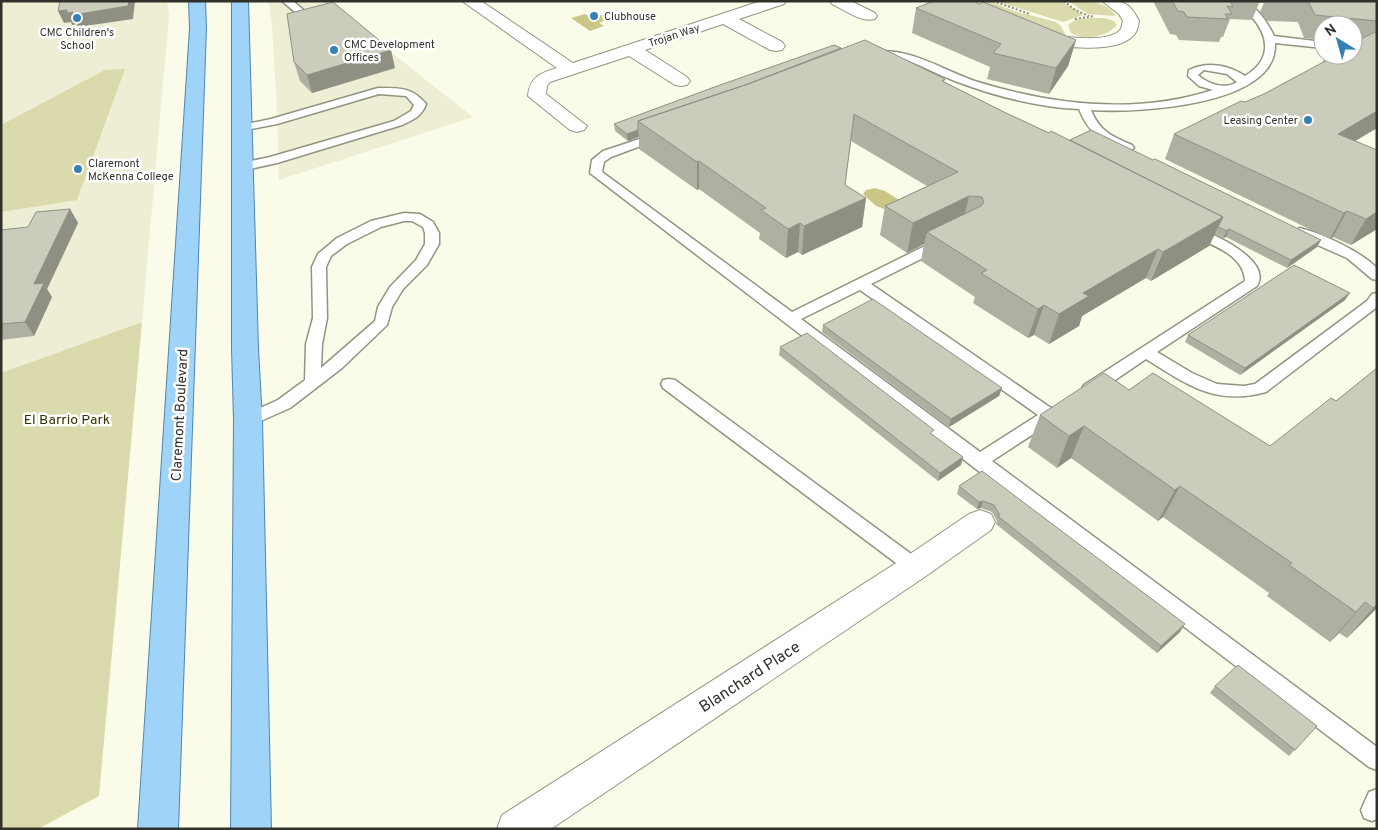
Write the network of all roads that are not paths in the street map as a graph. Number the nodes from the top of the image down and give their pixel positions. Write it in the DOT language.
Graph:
graph roads {
  1 [pos="197,1"];
  2 [pos="240,1"];
  3 [pos="287,1"];
  4 [pos="470,1"];
  5 [pos="778,1"];
  6 [pos="838,1"];
  7 [pos="1110,1"];
  8 [pos="1239,1"];
  9 [pos="869,16"];
  10 [pos="724,18"];
  11 [pos="311,21"];
  12 [pos="1019,30"];
  13 [pos="1270,39"];
  14 [pos="1313,44"];
  15 [pos="776,46"];
  16 [pos="631,49"];
  17 [pos="856,62"];
  18 [pos="570,69"];
  19 [pos="681,81"];
  20 [pos="1004,93"];
  21 [pos="1084,105"];
  22 [pos="995,109"];
  23 [pos="577,126"];
  24 [pos="241,128"];
  25 [pos="670,132"];
  26 [pos="1137,152"];
  27 [pos="241,167"];
  28 [pos="1181,224"];
  29 [pos="1292,228"];
  30 [pos="952,238"];
  31 [pos="1377,276"];
  32 [pos="860,283"];
  33 [pos="1375,303"];
  34 [pos="790,319"];
  35 [pos="1146,352"];
  36 [pos="313,380"];
  37 [pos="669,384"];
  38 [pos="1081,395"];
  39 [pos="1065,405"];
  40 [pos="1050,416"];
  41 [pos="248,420"];
  42 [pos="978,462"];
  43 [pos="980,522"];
  44 [pos="915,568"];
  45 [pos="1377,760"];
  46 [pos="158,829"];
  47 [pos="251,829"];
  48 [pos="516,829"];
  1 -- 46 [label="main road, Claremont Boulevard"];
  2 -- 24 [label="main road"];
  3 -- 11 [label="lane"];
  4 -- 18 [label="street"];
  5 -- 10 [label="street, Trojan Way"];
  6 -- 9 [label="street"];
  7 -- 12 [label="street"];
  8 -- 13 [label="lane"];
  10 -- 15 [label="street"];
  10 -- 16 [label="street, Trojan Way"];
  13 -- 14 [label="lane"];
  13 -- 21 [label="lane"];
  16 -- 18 [label="street, Trojan Way"];
  16 -- 19 [label="street"];
  17 -- 20 [label="lane"];
  18 -- 23 [label="street, Trojan Way"];
  20 -- 21 [label="lane"];
  20 -- 22 [label="lane"];
  21 -- 26 [label="lane"];
  24 -- 27 [label="main road"];
  24 -- 27 [label="lane"];
  25 -- 34 [label="lane"];
  27 -- 41 [label="main road"];
  28 -- 35 [label="lane"];
  29 -- 31 [label="lane"];
  30 -- 32 [label="lane"];
  32 -- 34 [label="lane"];
  32 -- 40 [label="lane"];
  33 -- 35 [label="lane"];
  34 -- 42 [label="lane"];
  35 -- 38 [label="lane"];
  36 -- 36 [label="lane"];
  36 -- 41 [label="lane"];
  37 -- 44 [label="lane"];
  39 -- 40 [label="lane"];
  40 -- 42 [label="lane"];
  41 -- 47 [label="main road"];
  42 -- 45 [label="lane"];
  43 -- 44 [label="street, Blanchard Place"];
  44 -- 48 [label="street, Blanchard Place"];
}
